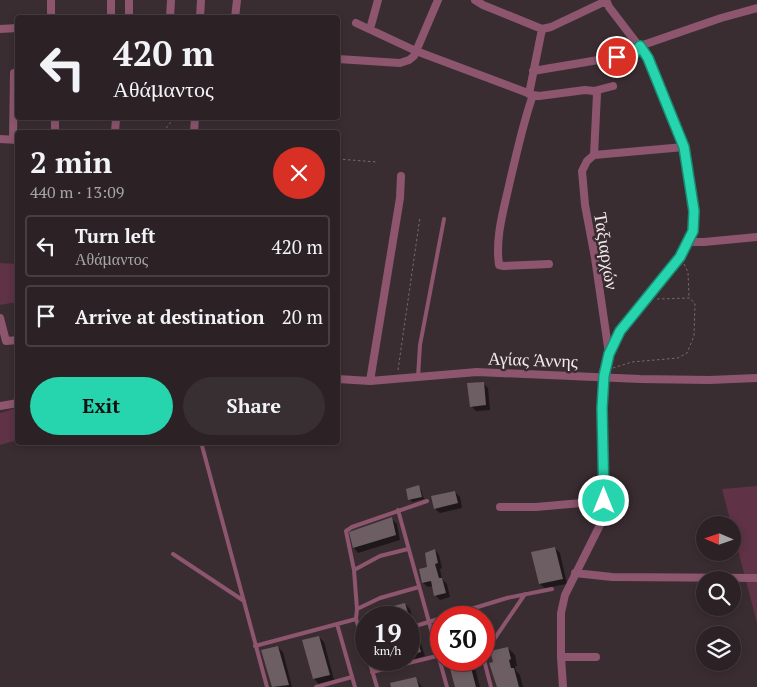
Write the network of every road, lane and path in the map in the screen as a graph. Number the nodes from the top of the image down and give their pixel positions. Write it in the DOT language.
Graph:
graph roads {
  1 [pos="51,0"];
  2 [pos="111,0"];
  3 [pos="130,0"];
  4 [pos="170,0"];
  5 [pos="201,0"];
  6 [pos="237,0"];
  7 [pos="378,0"];
  8 [pos="438,0"];
  9 [pos="475,0"];
  10 [pos="606,0"];
  11 [pos="757,8"];
  12 [pos="51,15"];
  13 [pos="111,15"];
  14 [pos="129,15"];
  15 [pos="170,15"];
  16 [pos="200,15"];
  17 [pos="235,15"];
  18 [pos="356,23"];
  19 [pos="15,28"];
  20 [pos="0,29"];
  21 [pos="370,29"];
  22 [pos="542,29"];
  23 [pos="640,46"];
  24 [pos="416,51"];
  25 [pos="340,59"];
  26 [pos="533,72"];
  27 [pos="14,73"];
  28 [pos="613,86"];
  29 [pos="594,91"];
  30 [pos="531,94"];
  31 [pos="172,120"];
  32 [pos="164,130"];
  33 [pos="0,138"];
  34 [pos="15,139"];
  35 [pos="684,147"];
  36 [pos="594,155"];
  37 [pos="340,159"];
  38 [pos="377,162"];
  39 [pos="402,176"];
  40 [pos="420,217"];
  41 [pos="444,219"];
  42 [pos="757,236"];
  43 [pos="688,242"];
  44 [pos="680,257"];
  45 [pos="548,264"];
  46 [pos="690,298"];
  47 [pos="645,299"];
  48 [pos="0,318"];
  49 [pos="15,340"];
  50 [pos="609,354"];
  51 [pos="605,374"];
  52 [pos="418,377"];
  53 [pos="396,378"];
  54 [pos="757,378"];
  55 [pos="340,379"];
  56 [pos="370,380"];
  57 [pos="15,404"];
  58 [pos="0,406"];
  59 [pos="202,445"];
  60 [pos="427,501"];
  61 [pos="604,501"];
  62 [pos="500,507"];
  63 [pos="398,510"];
  64 [pos="408,549"];
  65 [pos="173,554"];
  66 [pos="354,570"];
  67 [pos="575,574"];
  68 [pos="757,578"];
  69 [pos="419,587"];
  70 [pos="552,589"];
  71 [pos="525,594"];
  72 [pos="244,601"];
  73 [pos="357,606"];
  74 [pos="363,606"];
  75 [pos="355,619"];
  76 [pos="428,621"];
  77 [pos="337,624"];
  78 [pos="420,624"];
  79 [pos="430,627"];
  80 [pos="495,638"];
  81 [pos="256,646"];
  82 [pos="561,656"];
  83 [pos="596,656"];
  84 [pos="430,658"];
  85 [pos="443,671"];
  86 [pos="487,671"];
  87 [pos="372,672"];
  88 [pos="352,677"];
  89 [pos="267,687"];
  90 [pos="316,687"];
  91 [pos="355,687"];
  92 [pos="376,687"];
  93 [pos="447,687"];
  94 [pos="491,687"];
  95 [pos="564,687"];
  1 -- 12 [label="street"];
  2 -- 13 [label="street"];
  3 -- 14 [label="street"];
  4 -- 15 [label="street"];
  5 -- 16 [label="street"];
  6 -- 17 [label="street"];
  7 -- 21 [label="street"];
  8 -- 24 [label="street"];
  9 -- 22 [label="street"];
  10 -- 22 [label="street"];
  10 -- 23 [label="street"];
  11 -- 23 [label="street"];
  18 -- 21 [label="street"];
  19 -- 20 [label="street"];
  21 -- 24 [label="street"];
  22 -- 26 [label="street"];
  23 -- 26 [label="street"];
  23 -- 35 [label="street"];
  24 -- 25 [label="street"];
  24 -- 30 [label="street"];
  26 -- 30 [label="street"];
  27 -- 34 [label="street"];
  28 -- 29 [label="street"];
  29 -- 30 [label="street"];
  29 -- 36 [label="street"];
  30 -- 45 [label="street"];
  31 -- 32 [label="path"];
  33 -- 34 [label="street"];
  35 -- 36 [label="street"];
  35 -- 43 [label="street"];
  36 -- 50 [label="street, Ταξιαρχών"];
  37 -- 38 [label="path"];
  39 -- 56 [label="street"];
  40 -- 53 [label="path"];
  41 -- 52 [label="lane"];
  42 -- 43 [label="street"];
  43 -- 44 [label="street"];
  44 -- 46 [label="path"];
  44 -- 47 [label="street"];
  46 -- 47 [label="path"];
  46 -- 51 [label="path"];
  47 -- 50 [label="street"];
  48 -- 49 [label="street"];
  50 -- 51 [label="street"];
  51 -- 52 [label="street, Αγίας Άννης"];
  51 -- 54 [label="street, Αγίας Άννης"];
  51 -- 61 [label="street"];
  52 -- 53 [label="street, Αγίας Άννης"];
  53 -- 56 [label="street, Αγίας Άννης"];
  55 -- 56 [label="street, Αγίας Άννης"];
  57 -- 58 [label="street"];
  59 -- 72 [label="lane"];
  60 -- 63 [label="lane"];
  61 -- 62 [label="street"];
  61 -- 67 [label="street"];
  63 -- 64 [label="lane"];
  63 -- 66 [label="lane"];
  64 -- 66 [label="lane"];
  64 -- 69 [label="lane"];
  65 -- 72 [label="lane"];
  66 -- 73 [label="lane"];
  67 -- 68 [label="street"];
  67 -- 82 [label="street"];
  69 -- 74 [label="lane"];
  69 -- 76 [label="lane"];
  70 -- 71 [label="lane"];
  71 -- 76 [label="lane"];
  71 -- 80 [label="lane"];
  72 -- 81 [label="lane"];
  75 -- 77 [label="lane"];
  76 -- 78 [label="lane"];
  76 -- 79 [label="lane"];
  77 -- 81 [label="lane"];
  77 -- 88 [label="lane"];
  81 -- 89 [label="lane"];
  82 -- 83 [label="street"];
  82 -- 95 [label="street"];
  84 -- 87 [label="lane"];
  85 -- 93 [label="lane"];
  86 -- 94 [label="lane"];
  87 -- 92 [label="lane"];
  88 -- 90 [label="lane"];
  88 -- 91 [label="lane"];
}
